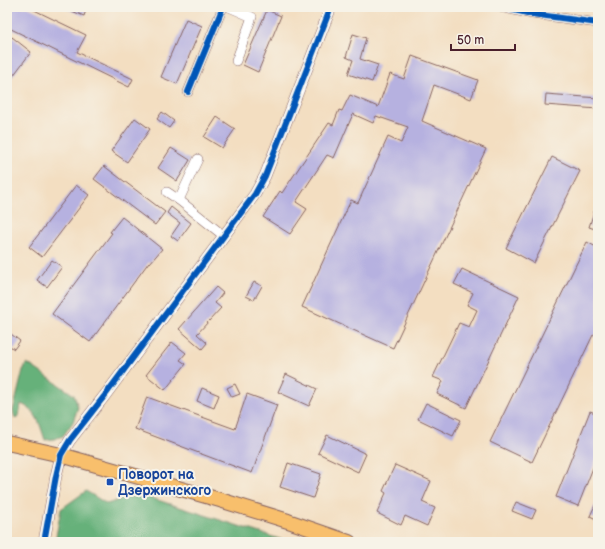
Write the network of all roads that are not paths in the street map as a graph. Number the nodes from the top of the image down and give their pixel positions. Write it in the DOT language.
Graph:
graph roads {
  1 [pos="223,7"];
  2 [pos="229,7"];
  3 [pos="331,7"];
  4 [pos="500,7"];
  5 [pos="597,25"];
  6 [pos="236,61"];
  7 [pos="188,92"];
  8 [pos="198,159"];
  9 [pos="167,192"];
  10 [pos="179,200"];
  11 [pos="224,236"];
  12 [pos="7,443"];
  13 [pos="61,455"];
  14 [pos="44,542"];
  15 [pos="348,542"];
  1 -- 7 [label="street"];
  2 -- 6 [label="street"];
  3 -- 11 [label="street"];
  4 -- 5 [label="street"];
  8 -- 10 [label="street"];
  9 -- 10 [label="street"];
  10 -- 11 [label="street"];
  11 -- 13 [label="street"];
  12 -- 13 [label="main road"];
  13 -- 14 [label="street"];
  13 -- 15 [label="main road"];
}
